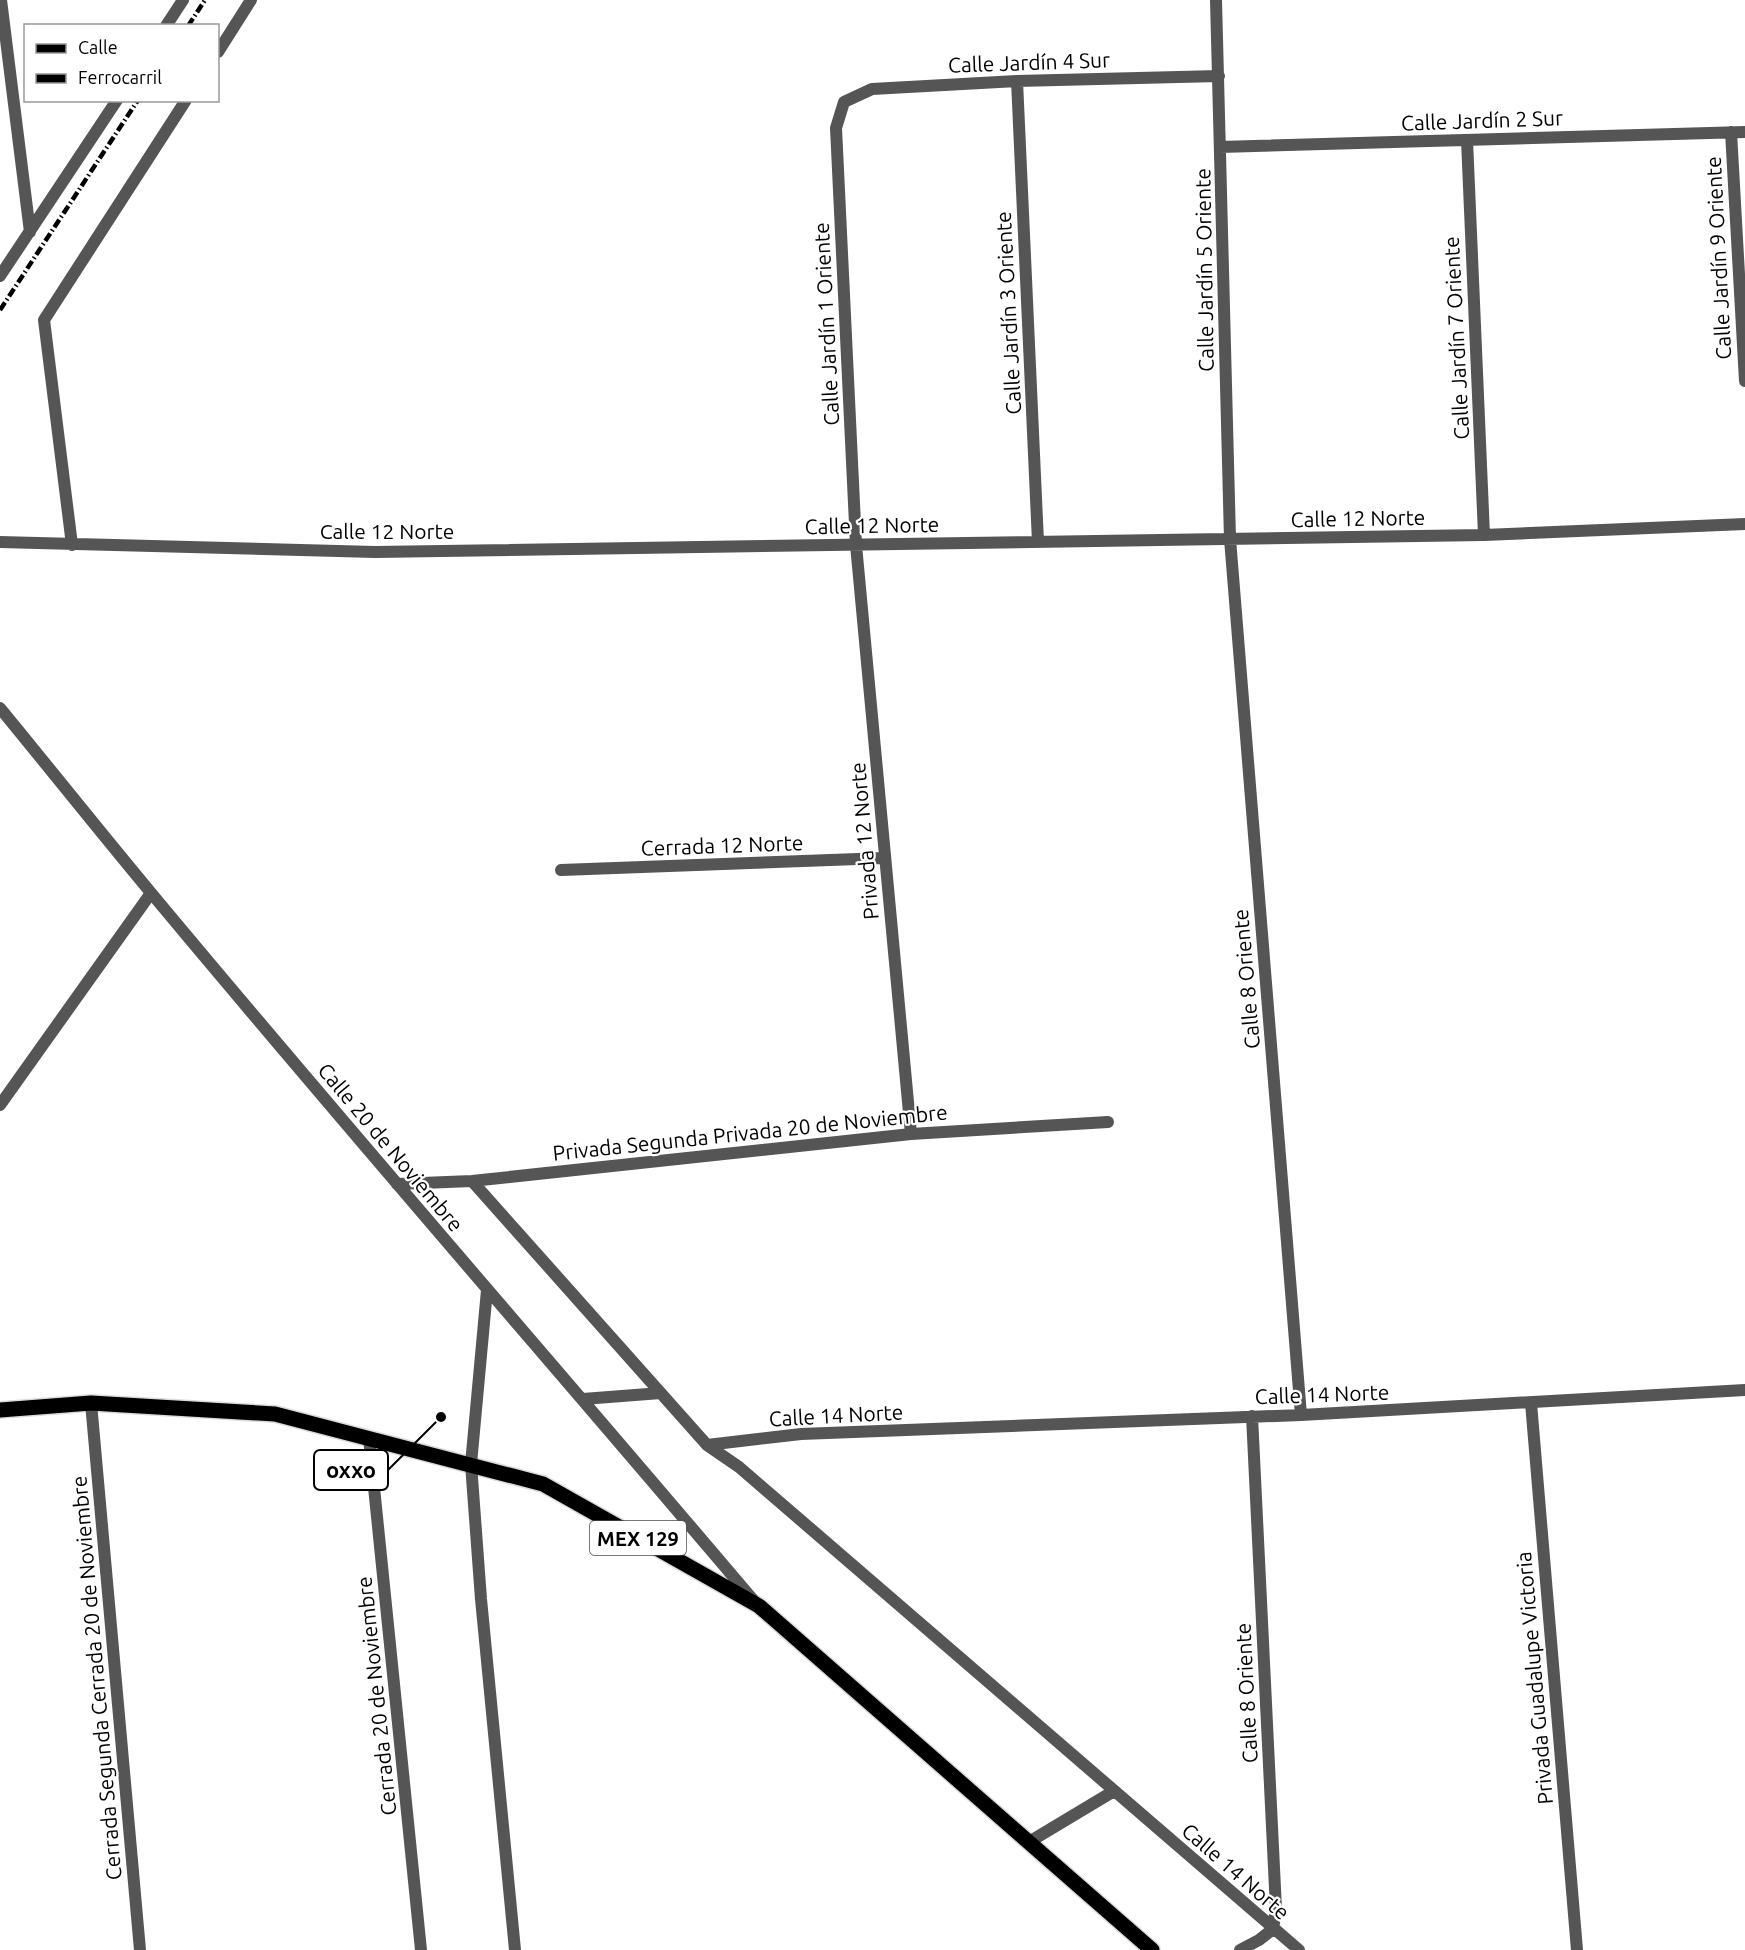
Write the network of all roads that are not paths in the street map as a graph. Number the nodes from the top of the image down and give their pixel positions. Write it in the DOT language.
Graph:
graph roads {
  1 [pos="1,0"];
  2 [pos="183,0"];
  3 [pos="251,0"];
  4 [pos="1216,0"];
  5 [pos="167,24"];
  6 [pos="219,50"];
  7 [pos="1219,76"];
  8 [pos="1017,81"];
  9 [pos="116,102"];
  10 [pos="185,102"];
  11 [pos="844,102"];
  12 [pos="1731,132"];
  13 [pos="1745,132"];
  14 [pos="1467,140"];
  15 [pos="1220,147"];
  16 [pos="30,232"];
  17 [pos="0,276"];
  18 [pos="1745,381"];
  19 [pos="1745,524"];
  20 [pos="1484,535"];
  21 [pos="1230,539"];
  22 [pos="0,542"];
  23 [pos="1038,542"];
  24 [pos="72,545"];
  25 [pos="856,545"];
  26 [pos="0,708"];
  27 [pos="885,858"];
  28 [pos="561,870"];
  29 [pos="151,893"];
  30 [pos="0,1105"];
  31 [pos="1108,1122"];
  32 [pos="910,1134"];
  33 [pos="472,1181"];
  34 [pos="397,1184"];
  35 [pos="487,1290"];
  36 [pos="1745,1390"];
  37 [pos="661,1393"];
  38 [pos="583,1399"];
  39 [pos="91,1403"];
  40 [pos="1531,1403"];
  41 [pos="0,1410"];
  42 [pos="1301,1415"];
  43 [pos="1252,1416"];
  44 [pos="369,1438"];
  45 [pos="707,1445"];
  46 [pos="471,1464"];
  47 [pos="759,1606"];
  48 [pos="1114,1791"];
  49 [pos="1029,1842"];
  50 [pos="1273,1929"];
  51 [pos="140,1950"];
  52 [pos="421,1950"];
  53 [pos="515,1950"];
  54 [pos="1152,1950"];
  55 [pos="1240,1950"];
  56 [pos="1299,1950"];
  57 [pos="1577,1950"];
  1 -- 16 [label="street"];
  2 -- 5 [label="street"];
  3 -- 6 [label="street"];
  4 -- 7 [label="street, Calle Jardín 5 Oriente"];
  7 -- 8 [label="street, Calle Jardín 4 Sur"];
  7 -- 15 [label="street, Calle Jardín 5 Oriente"];
  8 -- 11 [label="street, Calle Jardín 4 Sur"];
  8 -- 23 [label="street, Calle Jardín 3 Oriente"];
  9 -- 16 [label="street"];
  10 -- 24 [label="street"];
  11 -- 25 [label="street, Calle Jardín 1 Oriente"];
  12 -- 13 [label="street, Calle Jardín 2 Sur"];
  12 -- 14 [label="street, Calle Jardín 2 Sur"];
  12 -- 18 [label="street, Calle Jardín 9 Oriente"];
  14 -- 15 [label="street, Calle Jardín 2 Sur"];
  14 -- 20 [label="street, Calle Jardín 7 Oriente"];
  15 -- 21 [label="street, Calle Jardín 5 Oriente"];
  16 -- 17 [label="street"];
  19 -- 20 [label="street, Calle 12 Norte"];
  20 -- 21 [label="street, Calle 12 Norte"];
  21 -- 23 [label="street, Calle 12 Norte"];
  21 -- 42 [label="street, Calle 8 Oriente"];
  22 -- 24 [label="street, Calle 12 Norte"];
  23 -- 25 [label="street, Calle 12 Norte"];
  24 -- 25 [label="street, Calle 12 Norte"];
  25 -- 27 [label="street, Privada 12 Norte"];
  26 -- 29 [label="street, Calle 20 de Noviembre"];
  27 -- 28 [label="street, Cerrada 12 Norte"];
  27 -- 32 [label="street, Privada 12 Norte"];
  29 -- 30 [label="street"];
  29 -- 34 [label="street, Calle 20 de Noviembre"];
  31 -- 32 [label="street, Privada Segunda Privada 20 de Noviembre"];
  32 -- 33 [label="street, Privada Segunda Privada 20 de Noviembre"];
  33 -- 34 [label="street, Privada Segunda Privada 20 de Noviembre"];
  33 -- 37 [label="street"];
  34 -- 35 [label="street, Calle 20 de Noviembre"];
  35 -- 38 [label="street, Calle 20 de Noviembre"];
  35 -- 46 [label="street"];
  36 -- 40 [label="street, Calle 14 Norte"];
  37 -- 38 [label="street"];
  37 -- 45 [label="street"];
  38 -- 47 [label="street, Calle 20 de Noviembre"];
  39 -- 41 [label="main road, MEX 129"];
  39 -- 44 [label="main road, MEX 129"];
  39 -- 51 [label="street, Cerrada Segunda Cerrada 20 de Noviembre"];
  40 -- 42 [label="street, Calle 14 Norte"];
  40 -- 57 [label="street, Privada Guadalupe Victoria"];
  42 -- 43 [label="street, Calle 14 Norte"];
  43 -- 45 [label="street, Calle 14 Norte"];
  43 -- 50 [label="street, Calle 8 Oriente"];
  44 -- 46 [label="main road, MEX 129"];
  44 -- 52 [label="street, Cerrada 20 de Noviembre"];
  45 -- 48 [label="street, Calle 14 Norte"];
  46 -- 47 [label="main road, MEX 129"];
  46 -- 53 [label="street"];
  47 -- 49 [label="main road, MEX 129"];
  48 -- 49 [label="street"];
  48 -- 50 [label="street, Calle 14 Norte"];
  49 -- 54 [label="main road, MEX 129"];
  50 -- 55 [label="street"];
  50 -- 56 [label="street, Calle 14 Norte"];
}
